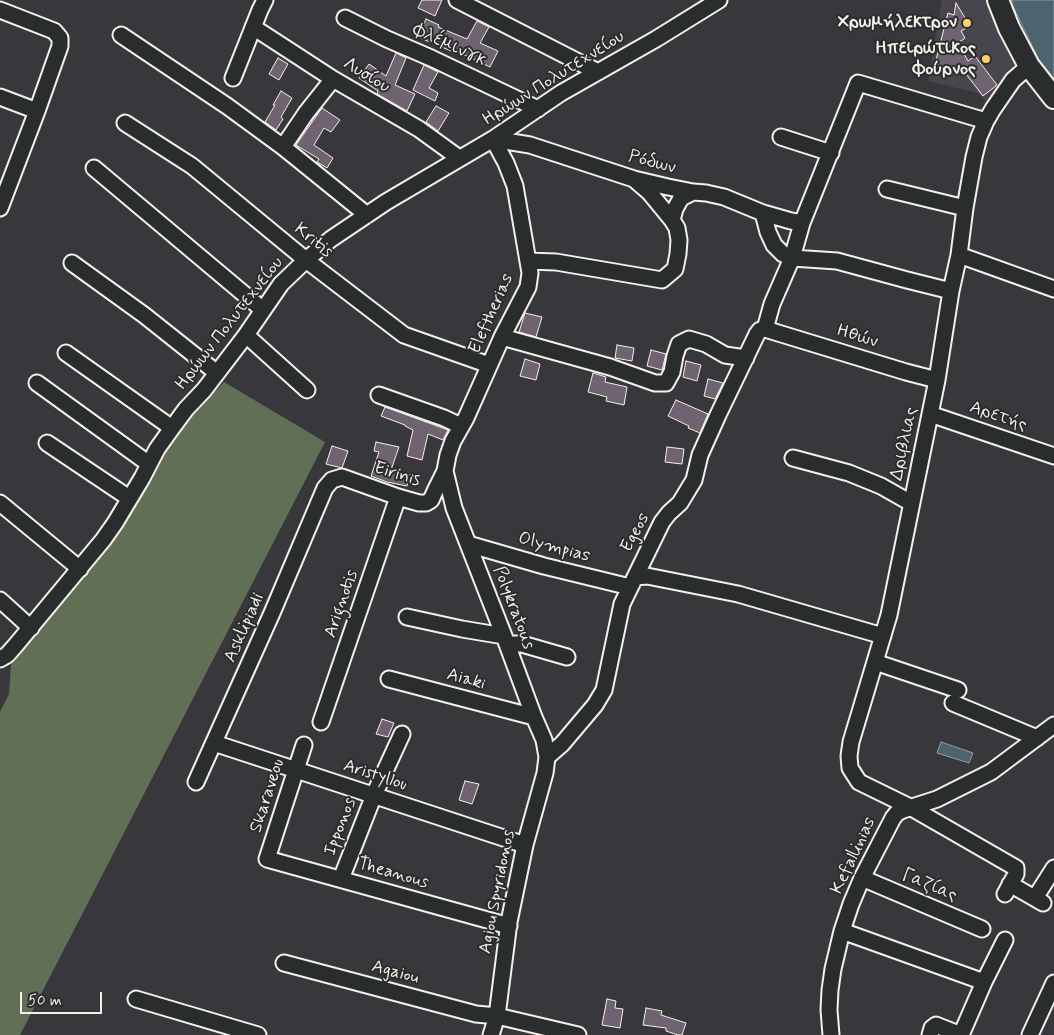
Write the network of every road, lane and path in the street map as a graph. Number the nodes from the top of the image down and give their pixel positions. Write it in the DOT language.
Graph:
graph roads {
  1 [pos="265,0"];
  2 [pos="457,0"];
  3 [pos="719,0"];
  4 [pos="998,0"];
  5 [pos="0,10"];
  6 [pos="345,18"];
  7 [pos="253,27"];
  8 [pos="121,35"];
  9 [pos="1029,66"];
  10 [pos="598,72"];
  11 [pos="232,78"];
  12 [pos="333,79"];
  13 [pos="0,97"];
  14 [pos="1054,98"];
  15 [pos="538,109"];
  16 [pos="37,111"];
  17 [pos="986,121"];
  18 [pos="125,123"];
  19 [pos="781,137"];
  20 [pos="493,139"];
  21 [pos="283,146"];
  22 [pos="831,152"];
  23 [pos="460,158"];
  24 [pos="94,168"];
  25 [pos="634,179"];
  26 [pos="887,189"];
  27 [pos="694,192"];
  28 [pos="0,208"];
  29 [pos="965,208"];
  30 [pos="763,213"];
  31 [pos="367,215"];
  32 [pos="672,220"];
  33 [pos="802,223"];
  34 [pos="959,255"];
  35 [pos="792,258"];
  36 [pos="306,260"];
  37 [pos="528,261"];
  38 [pos="72,263"];
  39 [pos="1054,289"];
  40 [pos="951,291"];
  41 [pos="263,310"];
  42 [pos="765,329"];
  43 [pos="246,335"];
  44 [pos="502,337"];
  45 [pos="66,353"];
  46 [pos="746,358"];
  47 [pos="489,365"];
  48 [pos="217,373"];
  49 [pos="937,380"];
  50 [pos="37,383"];
  51 [pos="307,390"];
  52 [pos="380,395"];
  53 [pos="930,414"];
  54 [pos="462,426"];
  55 [pos="172,428"];
  56 [pos="46,444"];
  57 [pos="1054,456"];
  58 [pos="793,458"];
  59 [pos="149,464"];
  60 [pos="445,472"];
  61 [pos="325,488"];
  62 [pos="398,497"];
  63 [pos="129,498"];
  64 [pos="0,503"];
  65 [pos="911,503"];
  66 [pos="468,544"];
  67 [pos="80,569"];
  68 [pos="632,582"];
  69 [pos="0,600"];
  70 [pos="407,617"];
  71 [pos="31,628"];
  72 [pos="883,636"];
  73 [pos="506,640"];
  74 [pos="567,657"];
  75 [pos="0,659"];
  76 [pos="875,662"];
  77 [pos="389,679"];
  78 [pos="534,717"];
  79 [pos="321,722"];
  80 [pos="1054,725"];
  81 [pos="402,734"];
  82 [pos="1037,738"];
  83 [pos="214,743"];
  84 [pos="304,745"];
  85 [pos="547,757"];
  86 [pos="296,770"];
  87 [pos="196,782"];
  88 [pos="374,795"];
  89 [pos="910,807"];
  90 [pos="525,845"];
  91 [pos="267,859"];
  92 [pos="1054,868"];
  93 [pos="862,878"];
  94 [pos="341,879"];
  95 [pos="509,926"];
  96 [pos="982,928"];
  97 [pos="842,931"];
  98 [pos="1005,940"];
  99 [pos="284,964"];
  100 [pos="984,982"];
  101 [pos="1054,983"];
  102 [pos="136,999"];
  103 [pos="497,1016"];
  104 [pos="258,1035"];
  105 [pos="491,1035"];
  106 [pos="578,1035"];
  107 [pos="831,1035"];
  108 [pos="930,1035"];
  109 [pos="961,1035"];
  110 [pos="1030,1035"];
  1 -- 7 [label="street"];
  2 -- 10 [label="street"];
  3 -- 10 [label="street, Ηρώων Πολυτεχνείου"];
  4 -- 9 [label="main road"];
  5 -- 16 [label="street"];
  6 -- 15 [label="street, Φλέμινγκ"];
  7 -- 11 [label="street"];
  7 -- 12 [label="street, Λυσίου"];
  8 -- 21 [label="street"];
  9 -- 14 [label="main road"];
  9 -- 17 [label="street, Δριβλιας"];
  10 -- 15 [label="street, Ηρώων Πολυτεχνείου"];
  12 -- 21 [label="street"];
  12 -- 23 [label="street, Λυσίου"];
  13 -- 16 [label="street"];
  15 -- 20 [label="street, Ηρώων Πολυτεχνείου"];
  16 -- 28 [label="street"];
  17 -- 22 [label="street"];
  17 -- 29 [label="street, Δριβλιας"];
  18 -- 36 [label="street, Kritis"];
  19 -- 22 [label="street"];
  20 -- 23 [label="street, Ηρώων Πολυτεχνείου"];
  20 -- 25 [label="street, Ρόδων"];
  20 -- 37 [label="street, Eleftherias"];
  21 -- 31 [label="street"];
  22 -- 33 [label="street"];
  23 -- 31 [label="street, Ηρώων Πολυτεχνείου"];
  24 -- 41 [label="street"];
  25 -- 27 [label="street, Ρόδων"];
  25 -- 32 [label="street"];
  26 -- 29 [label="street"];
  27 -- 30 [label="street, Ρόδων"];
  27 -- 32 [label="street"];
  29 -- 34 [label="street, Δριβλιας"];
  30 -- 33 [label="street, Ρόδων"];
  30 -- 35 [label="street"];
  31 -- 36 [label="street, Ηρώων Πολυτεχνείου"];
  32 -- 37 [label="street"];
  33 -- 35 [label="street"];
  34 -- 39 [label="street"];
  34 -- 40 [label="street, Δριβλιας"];
  35 -- 40 [label="street"];
  35 -- 42 [label="street"];
  36 -- 41 [label="street, Ηρώων Πολυτεχνείου"];
  36 -- 47 [label="street, Kritis"];
  37 -- 44 [label="street, Eleftherias"];
  38 -- 48 [label="street"];
  40 -- 49 [label="street, Δριβλιας"];
  41 -- 43 [label="street, Ηρώων Πολυτεχνείου"];
  42 -- 46 [label="street, Egeos"];
  42 -- 49 [label="street, Ηθών"];
  43 -- 48 [label="street, Ηρώων Πολυτεχνείου"];
  43 -- 51 [label="street"];
  44 -- 46 [label="street"];
  44 -- 47 [label="street, Eleftherias"];
  45 -- 55 [label="street"];
  46 -- 68 [label="street, Egeos"];
  47 -- 54 [label="street, Eleftherias"];
  48 -- 55 [label="street, Ηρώων Πολυτεχνείου"];
  49 -- 53 [label="street, Δριβλιας"];
  50 -- 59 [label="street"];
  52 -- 54 [label="street"];
  53 -- 57 [label="street, Αρετής"];
  53 -- 65 [label="street, Δριβλιας"];
  54 -- 60 [label="street, Eleftherias"];
  55 -- 59 [label="street, Ηρώων Πολυτεχνείου"];
  56 -- 63 [label="street"];
  58 -- 65 [label="street"];
  59 -- 63 [label="street, Ηρώων Πολυτεχνείου"];
  60 -- 62 [label="street, Eirinis"];
  60 -- 66 [label="street, Polykratous"];
  61 -- 62 [label="street, Eirinis"];
  61 -- 83 [label="street, Asklipiadi"];
  62 -- 79 [label="street, Arignotis"];
  63 -- 67 [label="street, Ηρώων Πολυτεχνείου"];
  64 -- 67 [label="street"];
  65 -- 72 [label="street, Δριβλιας"];
  66 -- 68 [label="street, Olympias"];
  66 -- 73 [label="street, Polykratous"];
  67 -- 71 [label="street, Ηρώων Πολυτεχνείου"];
  68 -- 72 [label="street, Olympias"];
  68 -- 85 [label="street, Egeos"];
  69 -- 71 [label="street"];
  70 -- 73 [label="street"];
  71 -- 75 [label="street, Ηρώων Πολυτεχνείου"];
  72 -- 76 [label="street, Δριβλιας"];
  73 -- 74 [label="street"];
  73 -- 78 [label="street, Polykratous"];
  76 -- 82 [label="street"];
  76 -- 89 [label="street, Δριβλιας"];
  77 -- 78 [label="street, Aiaki"];
  78 -- 85 [label="street, Polykratous"];
  80 -- 82 [label="street, Kefallinias"];
  81 -- 88 [label="street, Ipponos"];
  82 -- 89 [label="street, Kefallinias"];
  83 -- 86 [label="street, Aristyllou"];
  83 -- 87 [label="street, Asklipiadi"];
  84 -- 86 [label="street, Skaraveou"];
  85 -- 90 [label="street, Agiou Spyridonos"];
  86 -- 88 [label="street, Aristyllou"];
  86 -- 91 [label="street, Skaraveou"];
  88 -- 90 [label="street, Aristyllou"];
  88 -- 94 [label="street, Ipponos"];
  89 -- 92 [label="street, Δριβλιας"];
  89 -- 93 [label="street, Kefallinias"];
  90 -- 95 [label="street, Agiou Spyridonos"];
  91 -- 94 [label="street, Theanous"];
  93 -- 96 [label="street, Γαζίας"];
  93 -- 97 [label="street, Kefallinias"];
  94 -- 95 [label="street, Theanous"];
  95 -- 103 [label="street, Agiou Spyridonos"];
  97 -- 100 [label="street"];
  97 -- 107 [label="street, Kefallinias"];
  98 -- 100 [label="street"];
  99 -- 103 [label="street, Αgaiou"];
  100 -- 109 [label="street"];
  101 -- 110 [label="street"];
  102 -- 104 [label="street"];
  103 -- 105 [label="street, Agiou Spyridonos"];
  103 -- 106 [label="street, Αgaiou"];
  108 -- 109 [label="street"];
}
